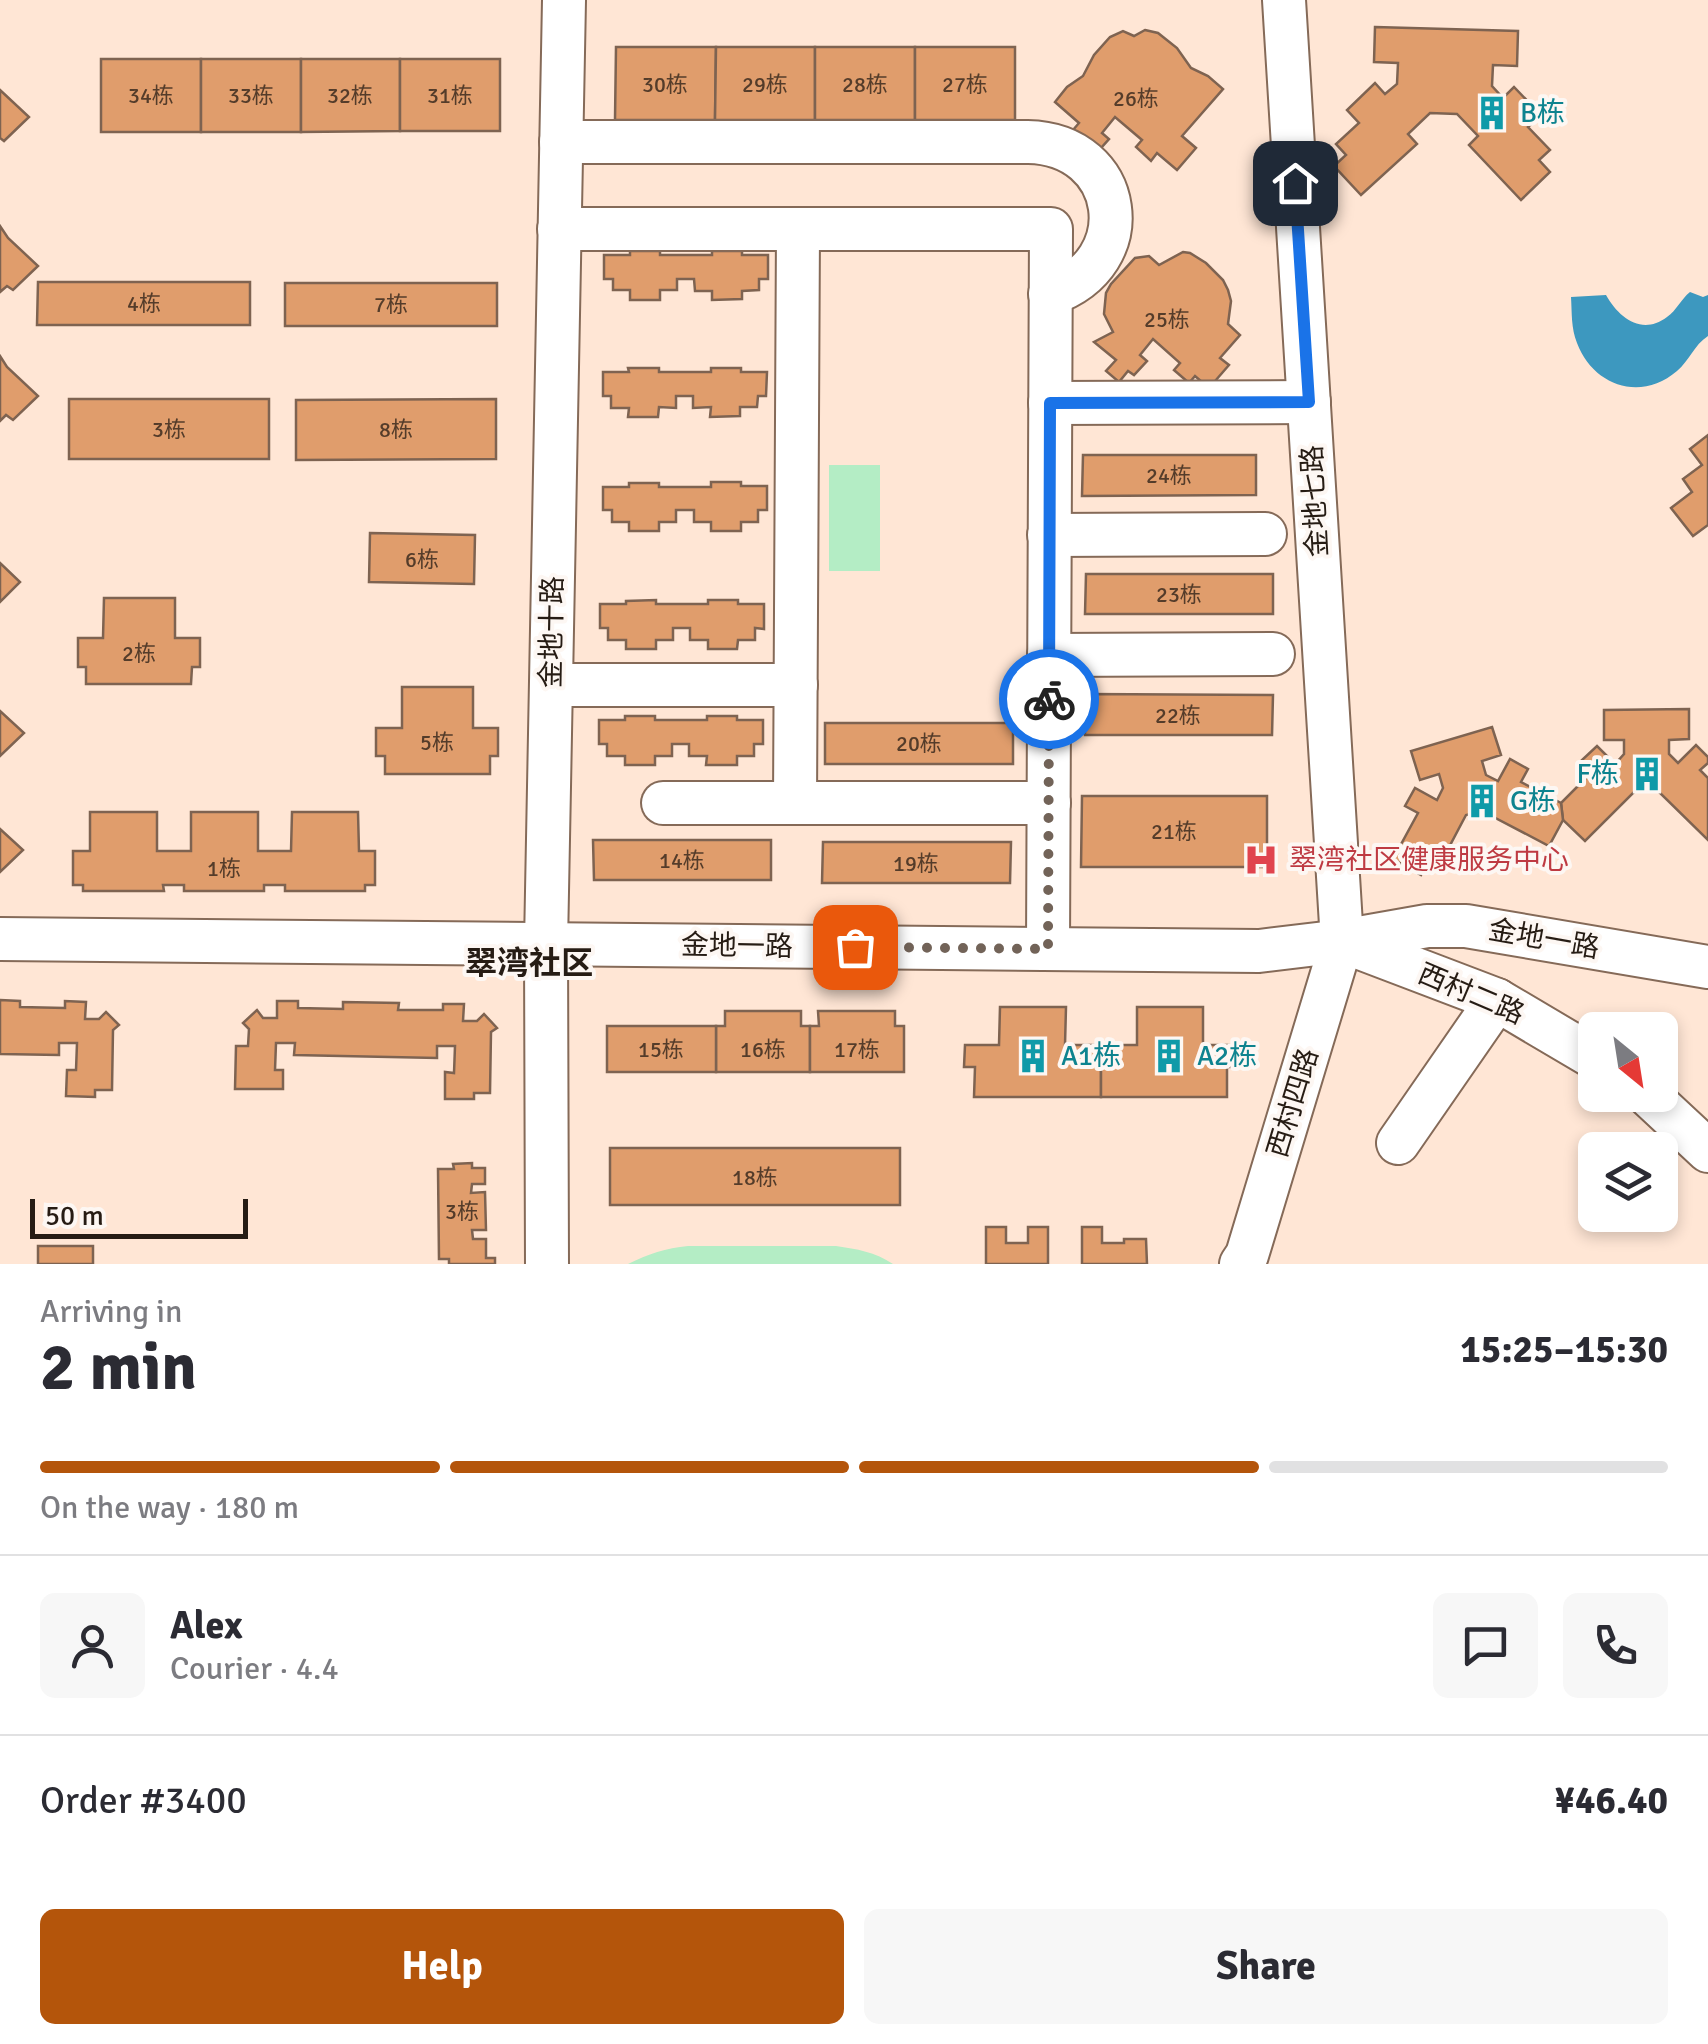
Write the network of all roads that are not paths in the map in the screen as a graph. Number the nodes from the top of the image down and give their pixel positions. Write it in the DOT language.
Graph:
graph roads {
  1 [pos="564,0"];
  2 [pos="1284,0"];
  3 [pos="561,142"];
  4 [pos="559,230"];
  5 [pos="798,230"];
  6 [pos="1050,294"];
  7 [pos="1309,402"];
  8 [pos="1050,403"];
  9 [pos="1049,534"];
  10 [pos="1264,534"];
  11 [pos="1049,654"];
  12 [pos="1273,654"];
  13 [pos="551,685"];
  14 [pos="796,685"];
  15 [pos="663,803"];
  16 [pos="795,803"];
  17 [pos="1048,803"];
  18 [pos="0,939"];
  19 [pos="1342,941"];
  20 [pos="546,944"];
  21 [pos="1048,949"];
  22 [pos="1708,966"];
  23 [pos="1497,1000"];
  24 [pos="1578,1048"];
  25 [pos="1666,1112"];
  26 [pos="1398,1144"];
  27 [pos="1708,1151"];
  28 [pos="547,1264"];
  29 [pos="1240,1264"];
  1 -- 3 [label="street, 金地十路"];
  2 -- 7 [label="street, 金地七路"];
  3 -- 4 [label="street, 金地十路"];
  3 -- 6 [label="street"];
  4 -- 5 [label="street"];
  4 -- 13 [label="street, 金地十路"];
  5 -- 6 [label="street"];
  5 -- 14 [label="street"];
  6 -- 8 [label="street"];
  7 -- 8 [label="street"];
  7 -- 19 [label="street, 金地七路"];
  8 -- 9 [label="street"];
  9 -- 10 [label="street"];
  9 -- 11 [label="street"];
  11 -- 12 [label="street"];
  11 -- 17 [label="street"];
  13 -- 14 [label="street"];
  13 -- 20 [label="street, 金地十路"];
  14 -- 16 [label="street"];
  15 -- 16 [label="street"];
  16 -- 17 [label="street"];
  17 -- 21 [label="street"];
  18 -- 20 [label="street, 金地一路"];
  19 -- 21 [label="street, 金地一路"];
  19 -- 22 [label="street, 金地一路"];
  19 -- 23 [label="street, 西村二路"];
  19 -- 29 [label="street, 西村四路"];
  20 -- 21 [label="street, 金地一路"];
  20 -- 28 [label="street, 金地十路"];
  23 -- 24 [label="street, 西村二路"];
  23 -- 26 [label="street"];
  25 -- 27 [label="street"];
}
